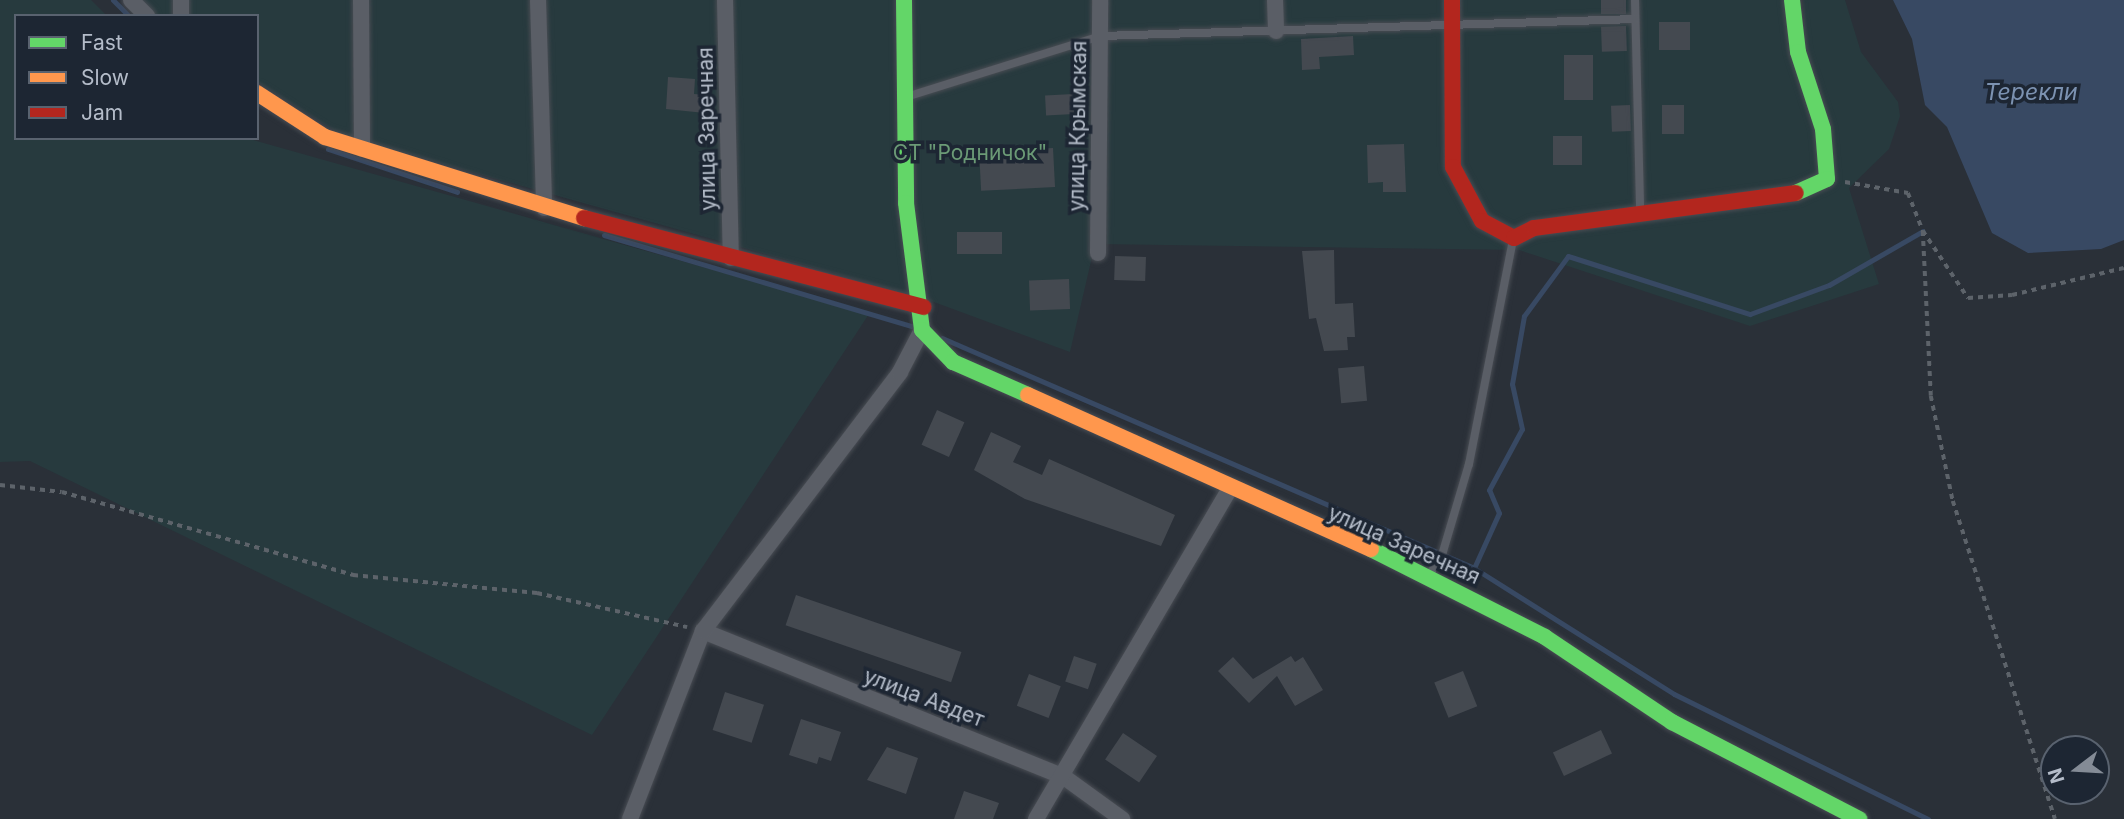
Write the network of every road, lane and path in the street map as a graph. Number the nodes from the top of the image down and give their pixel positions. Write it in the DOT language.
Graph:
graph roads {
  1 [pos="131,0"];
  2 [pos="361,0"];
  3 [pos="538,0"];
  4 [pos="724,0"];
  5 [pos="904,0"];
  6 [pos="1100,0"];
  7 [pos="1275,0"];
  8 [pos="1452,0"];
  9 [pos="1635,0"];
  10 [pos="1792,0"];
  11 [pos="145,14"];
  12 [pos="1635,19"];
  13 [pos="1452,25"];
  14 [pos="1276,31"];
  15 [pos="1101,36"];
  16 [pos="259,94"];
  17 [pos="909,96"];
  18 [pos="362,149"];
  19 [pos="1827,178"];
  20 [pos="544,208"];
  21 [pos="1640,212"];
  22 [pos="1923,231"];
  23 [pos="1514,238"];
  24 [pos="1097,253"];
  25 [pos="731,258"];
  26 [pos="2124,268"];
  27 [pos="924,307"];
  28 [pos="922,330"];
  29 [pos="0,485"];
  30 [pos="1229,490"];
  31 [pos="1429,575"];
  32 [pos="703,631"];
  33 [pos="1064,777"];
  34 [pos="630,819"];
  35 [pos="1036,819"];
  36 [pos="1122,819"];
  37 [pos="1860,819"];
  38 [pos="2055,819"];
  1 -- 11 [label="street"];
  2 -- 18 [label="street"];
  3 -- 20 [label="street"];
  4 -- 25 [label="street, улица Заречная"];
  5 -- 17 [label="street"];
  6 -- 15 [label="street, улица Крымская"];
  7 -- 14 [label="street"];
  8 -- 13 [label="street"];
  9 -- 12 [label="lane"];
  10 -- 19 [label="street"];
  12 -- 13 [label="lane"];
  12 -- 21 [label="lane"];
  13 -- 14 [label="lane"];
  13 -- 23 [label="street"];
  14 -- 15 [label="lane"];
  15 -- 17 [label="lane"];
  15 -- 24 [label="street, улица Крымская"];
  16 -- 18 [label="street"];
  17 -- 27 [label="street"];
  18 -- 20 [label="street"];
  19 -- 21 [label="street"];
  19 -- 22 [label="path"];
  20 -- 25 [label="street"];
  21 -- 23 [label="street"];
  22 -- 26 [label="path"];
  22 -- 38 [label="path"];
  23 -- 31 [label="lane"];
  25 -- 27 [label="street"];
  27 -- 28 [label="street"];
  28 -- 30 [label="street, улица Заречная"];
  28 -- 32 [label="street"];
  29 -- 32 [label="path"];
  30 -- 31 [label="street, улица Заречная"];
  30 -- 33 [label="street"];
  31 -- 37 [label="street, улица Заречная"];
  32 -- 33 [label="street, улица Авдет"];
  32 -- 34 [label="street"];
  33 -- 35 [label="street"];
  33 -- 36 [label="street, улица Авдет"];
}
